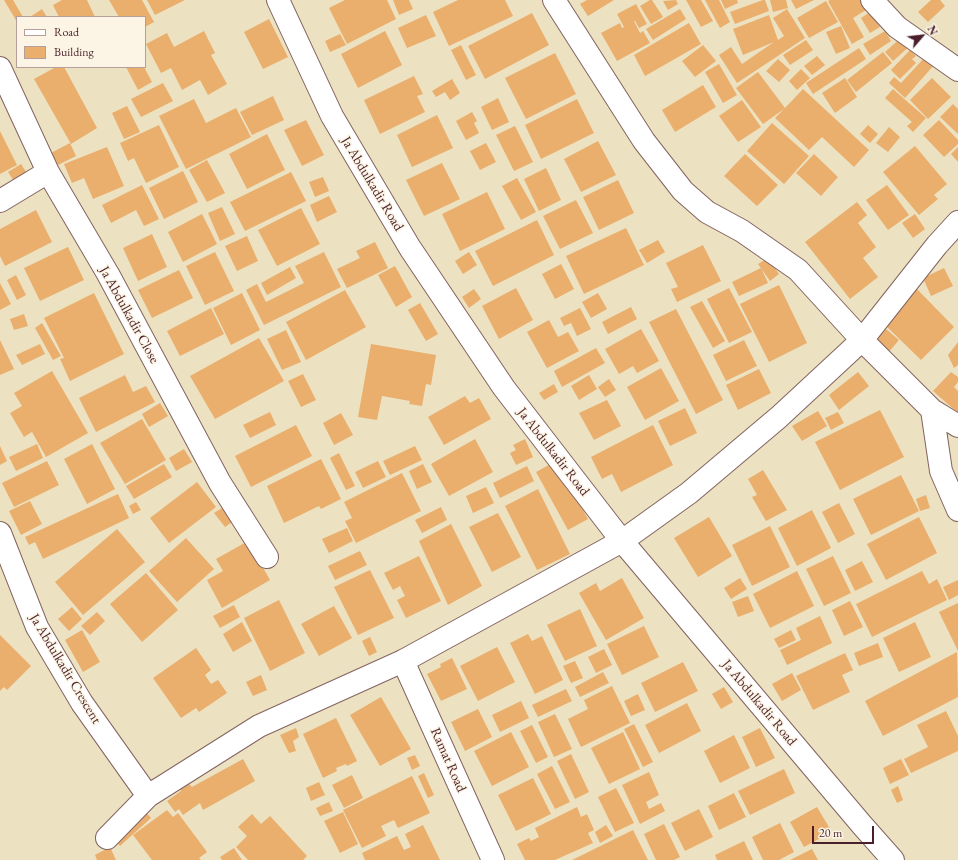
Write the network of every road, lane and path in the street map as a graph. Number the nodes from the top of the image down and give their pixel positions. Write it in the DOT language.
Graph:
graph roads {
  1 [pos="278,0"];
  2 [pos="554,0"];
  3 [pos="872,0"];
  4 [pos="0,68"];
  5 [pos="958,70"];
  6 [pos="48,172"];
  7 [pos="0,201"];
  8 [pos="958,222"];
  9 [pos="862,340"];
  10 [pos="932,410"];
  11 [pos="958,426"];
  12 [pos="953,484"];
  13 [pos="958,510"];
  14 [pos="0,533"];
  15 [pos="622,541"];
  16 [pos="267,557"];
  17 [pos="403,660"];
  18 [pos="148,796"];
  19 [pos="107,838"];
  20 [pos="492,860"];
  21 [pos="893,860"];
  1 -- 15 [label="street, Ja Abdulkadir Road"];
  2 -- 9 [label="street"];
  3 -- 5 [label="street"];
  4 -- 6 [label="street, Ja Abdulkadir Close"];
  6 -- 7 [label="street"];
  6 -- 16 [label="street, Ja Abdulkadir Close"];
  8 -- 9 [label="street"];
  9 -- 10 [label="street"];
  9 -- 15 [label="street"];
  10 -- 11 [label="street"];
  10 -- 12 [label="street"];
  12 -- 13 [label="street"];
  14 -- 18 [label="street, Ja Abdulkadir Crescent"];
  15 -- 17 [label="street"];
  15 -- 21 [label="street, Ja Abdulkadir Road"];
  17 -- 18 [label="street"];
  17 -- 20 [label="street, Ramat Road"];
  18 -- 19 [label="street"];
}
